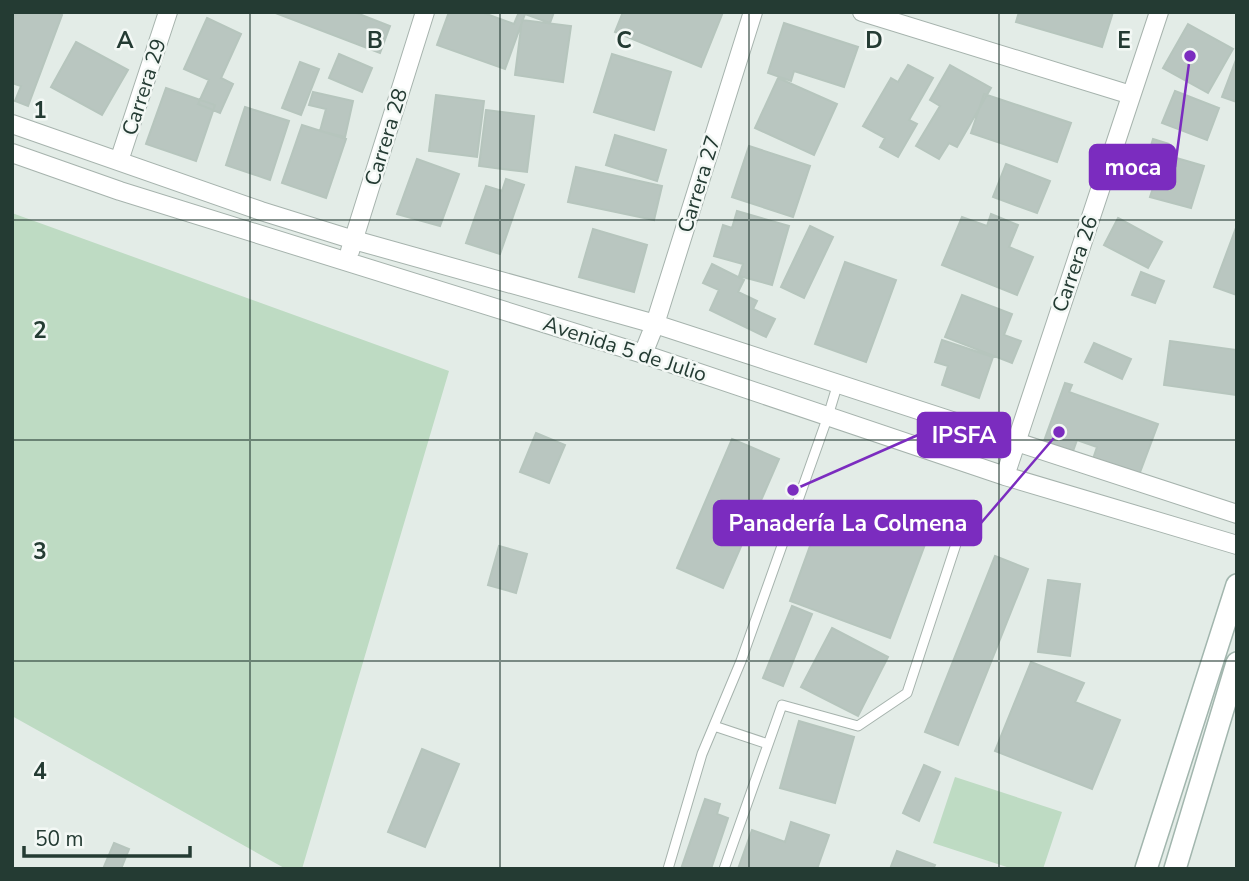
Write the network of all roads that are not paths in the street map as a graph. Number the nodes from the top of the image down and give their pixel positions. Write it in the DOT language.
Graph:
graph roads {
  1 [pos="168,12"];
  2 [pos="425,12"];
  3 [pos="752,12"];
  4 [pos="862,12"];
  5 [pos="1159,12"];
  6 [pos="1131,95"];
  7 [pos="12,124"];
  8 [pos="12,153"];
  9 [pos="119,161"];
  10 [pos="354,240"];
  11 [pos="346,261"];
  12 [pos="655,324"];
  13 [pos="643,354"];
  14 [pos="838,383"];
  15 [pos="828,416"];
  16 [pos="1015,441"];
  17 [pos="1005,476"];
  18 [pos="1237,514"];
  19 [pos="959,535"];
  20 [pos="1237,545"];
  21 [pos="1237,585"];
  22 [pos="1237,663"];
  23 [pos="714,726"];
  24 [pos="768,744"];
  25 [pos="668,869"];
  26 [pos="724,869"];
  27 [pos="1146,869"];
  28 [pos="1175,869"];
  1 -- 9 [label="street, Carrera 29"];
  2 -- 10 [label="street, Carrera 28"];
  3 -- 12 [label="street, Carrera 27"];
  4 -- 6 [label="street"];
  5 -- 6 [label="street, Carrera 26"];
  6 -- 16 [label="street, Carrera 26"];
  7 -- 9 [label="street, Avenida 5 de Julio"];
  8 -- 11 [label="street, Avenida 5 de Julio"];
  9 -- 10 [label="street, Avenida 5 de Julio"];
  10 -- 11 [label="street, Carrera 28"];
  10 -- 12 [label="street, Avenida 5 de Julio"];
  11 -- 13 [label="street, Avenida 5 de Julio"];
  12 -- 13 [label="street, Carrera 27"];
  12 -- 14 [label="street, Avenida 5 de Julio"];
  13 -- 15 [label="street, Avenida 5 de Julio"];
  14 -- 15 [label="lane"];
  14 -- 16 [label="street, Avenida 5 de Julio"];
  15 -- 17 [label="street, Avenida 5 de Julio"];
  15 -- 23 [label="lane"];
  16 -- 17 [label="street, Carrera 26"];
  16 -- 18 [label="street, Avenida 5 de Julio"];
  17 -- 20 [label="street, Avenida 5 de Julio"];
  19 -- 24 [label="lane"];
  21 -- 27 [label="street"];
  22 -- 28 [label="street"];
  23 -- 24 [label="lane"];
  23 -- 25 [label="lane"];
  24 -- 26 [label="lane"];
}
